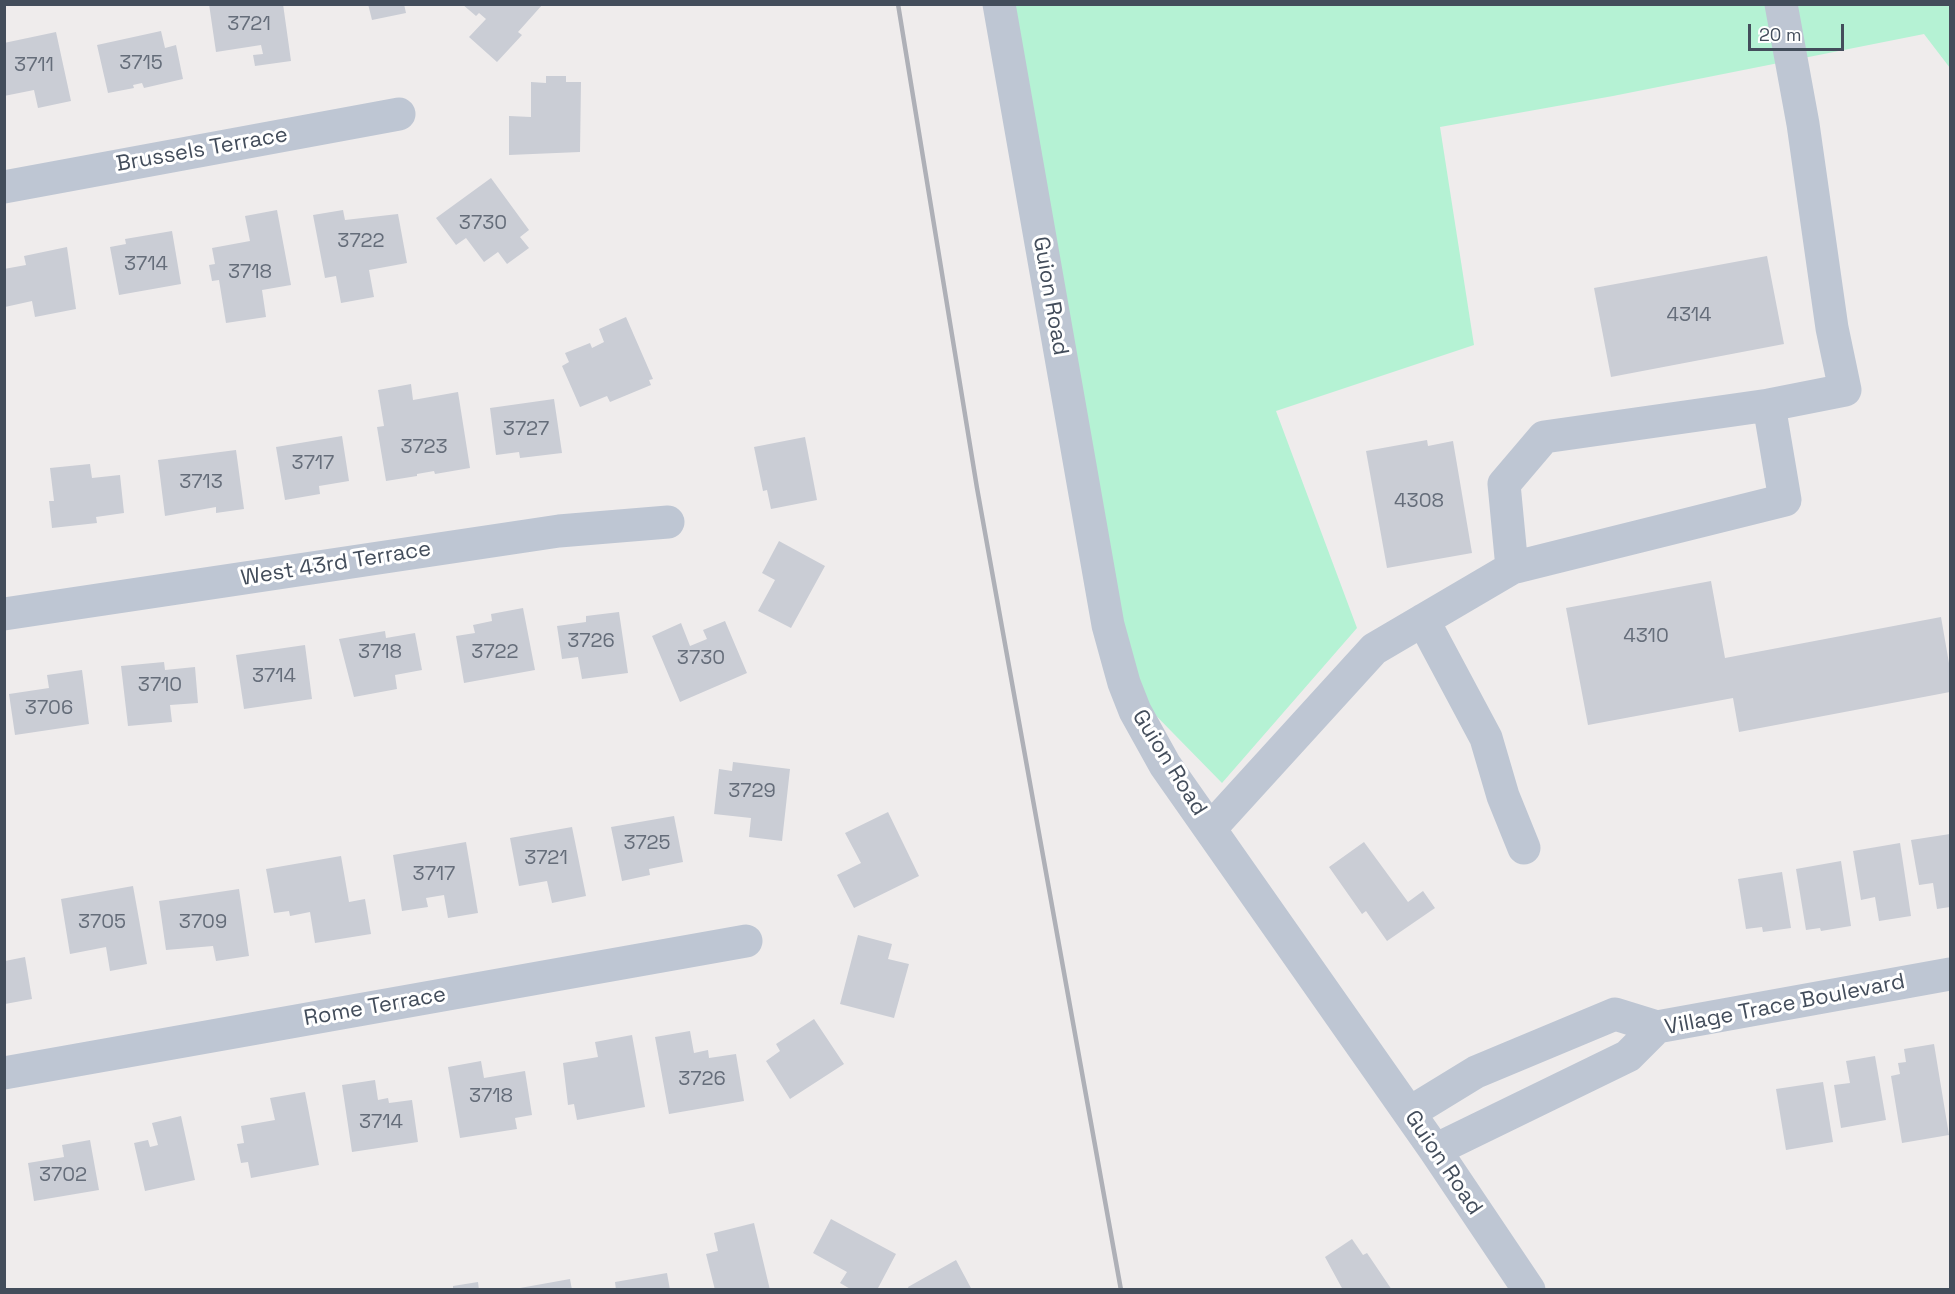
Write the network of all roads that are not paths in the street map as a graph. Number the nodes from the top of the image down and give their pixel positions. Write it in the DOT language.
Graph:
graph roads {
  1 [pos="999,4"];
  2 [pos="1780,4"];
  3 [pos="399,114"];
  4 [pos="4,187"];
  5 [pos="1769,405"];
  6 [pos="668,522"];
  7 [pos="1512,568"];
  8 [pos="4,614"];
  9 [pos="1423,620"];
  10 [pos="1210,829"];
  11 [pos="1524,848"];
  12 [pos="746,940"];
  13 [pos="1950,974"];
  14 [pos="1657,1027"];
  15 [pos="4,1073"];
  16 [pos="1409,1113"];
  17 [pos="1435,1150"];
  18 [pos="1529,1290"];
  1 -- 10 [label="street, Guion Road"];
  2 -- 5 [label="street"];
  3 -- 4 [label="street, Brussels Terrace"];
  5 -- 7 [label="street"];
  5 -- 7 [label="street"];
  6 -- 8 [label="street, West 43rd Terrace"];
  7 -- 9 [label="street"];
  9 -- 10 [label="street"];
  9 -- 11 [label="street"];
  10 -- 16 [label="street, Guion Road"];
  12 -- 15 [label="street, Rome Terrace"];
  13 -- 14 [label="street, Village Trace Boulevard"];
  14 -- 16 [label="street"];
  14 -- 17 [label="street, Village Trace Boulevard"];
  16 -- 17 [label="street, Guion Road"];
  17 -- 18 [label="street, Guion Road"];
}
